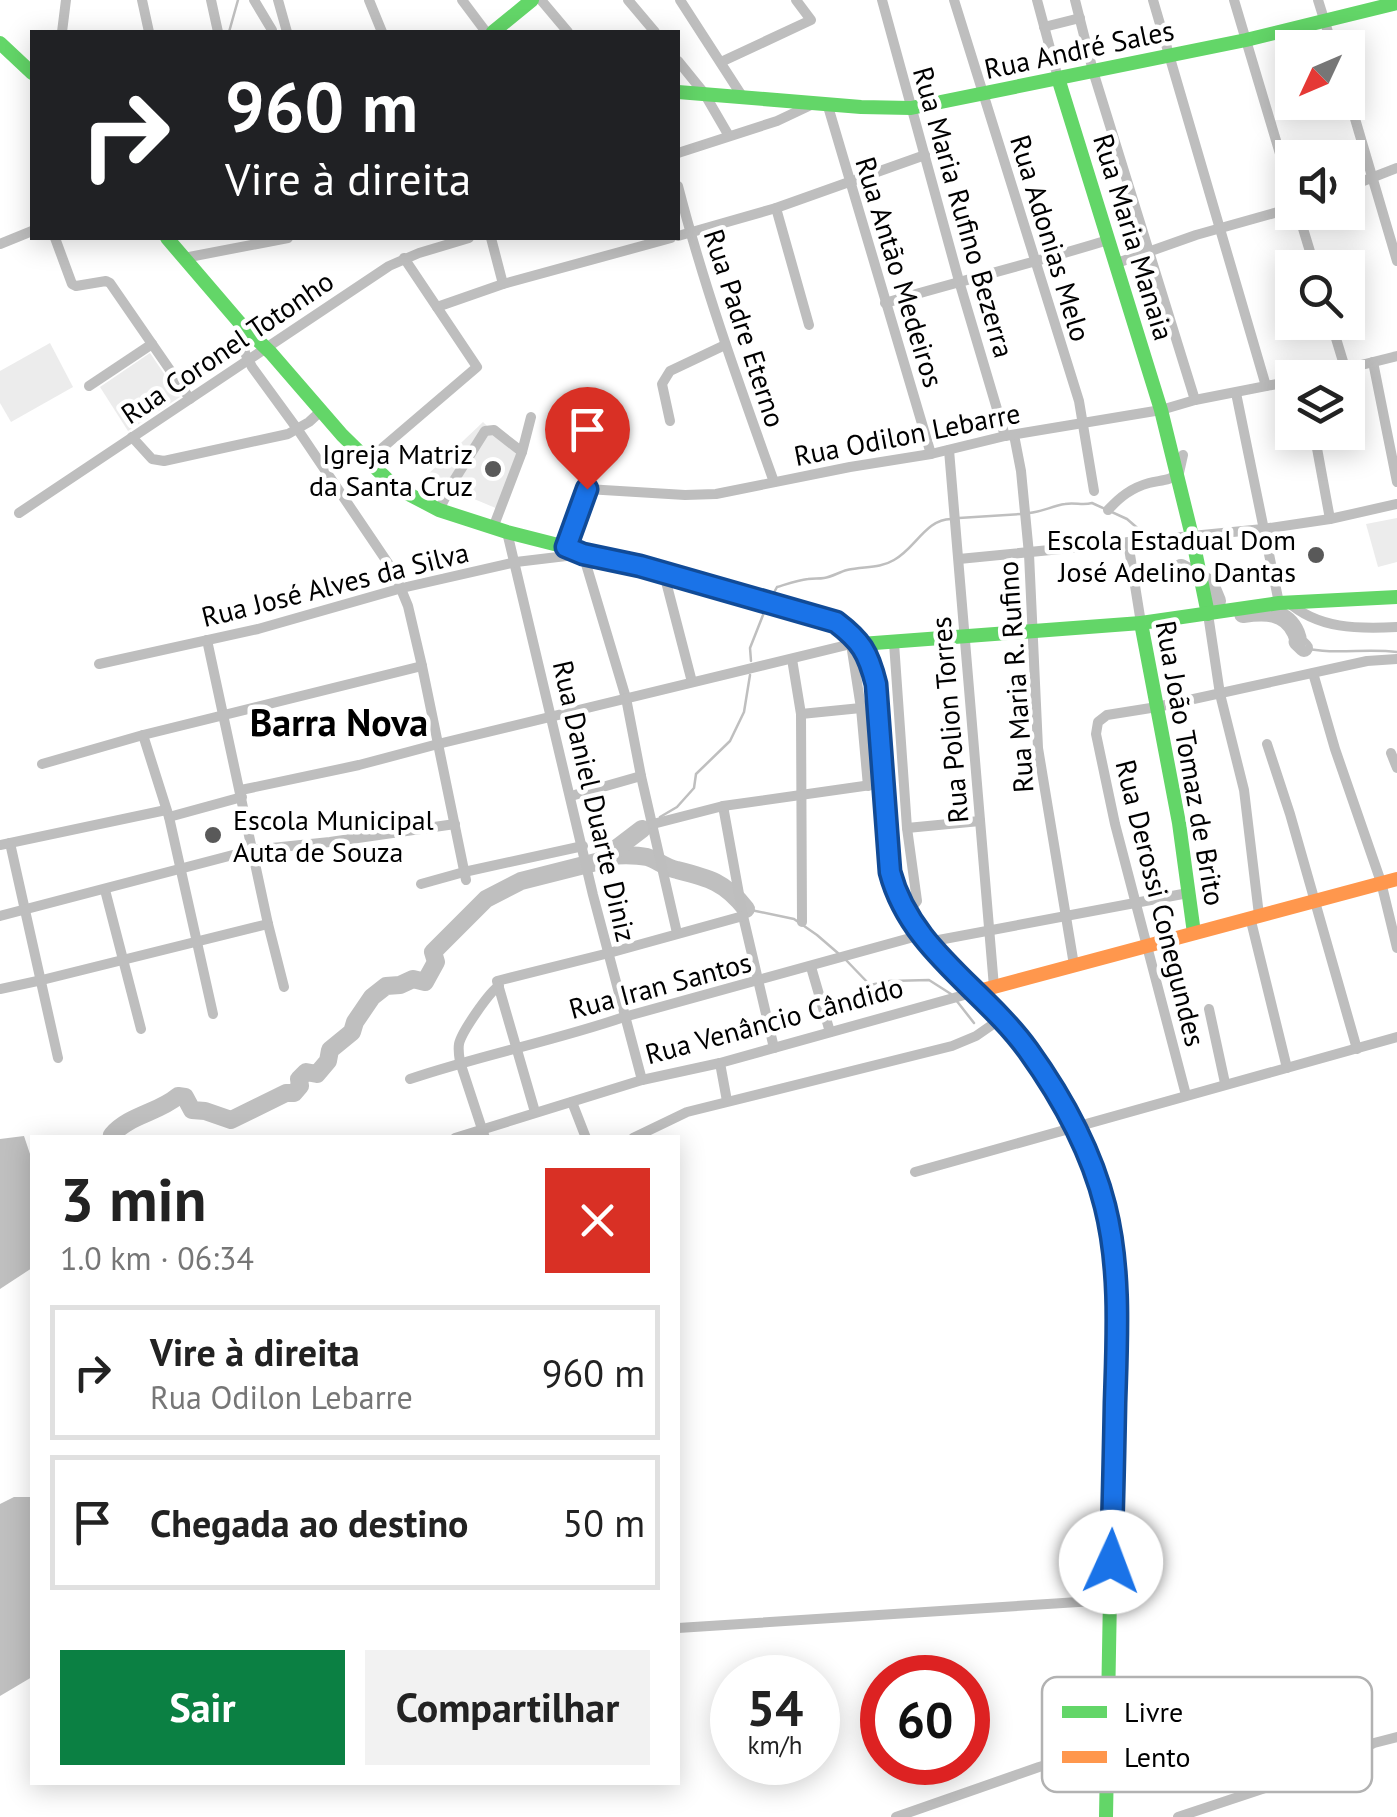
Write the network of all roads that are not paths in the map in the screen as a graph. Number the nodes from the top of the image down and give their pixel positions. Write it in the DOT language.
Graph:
graph roads {
  1 [pos="66,0"];
  2 [pos="142,0"];
  3 [pos="210,0"];
  4 [pos="254,0"];
  5 [pos="278,0"];
  6 [pos="369,0"];
  7 [pos="462,0"];
  8 [pos="532,0"];
  9 [pos="541,0"];
  10 [pos="628,0"];
  11 [pos="680,0"];
  12 [pos="796,0"];
  13 [pos="882,0"];
  14 [pos="954,0"];
  15 [pos="1037,0"];
  16 [pos="1075,0"];
  17 [pos="1153,0"];
  18 [pos="1234,0"];
  19 [pos="1318,0"];
  20 [pos="1397,2"];
  21 [pos="1080,18"];
  22 [pos="1324,20"];
  23 [pos="1044,26"];
  24 [pos="62,30"];
  25 [pos="149,30"];
  26 [pos="218,30"];
  27 [pos="267,30"];
  28 [pos="287,30"];
  29 [pos="381,30"];
  30 [pos="488,30"];
  31 [pos="493,30"];
  32 [pos="566,30"];
  33 [pos="652,30"];
  34 [pos="1327,30"];
  35 [pos="1246,40"];
  36 [pos="0,42"];
  37 [pos="1168,56"];
  38 [pos="721,62"];
  39 [pos="680,63"];
  40 [pos="1093,71"];
  41 [pos="30,72"];
  42 [pos="1058,78"];
  43 [pos="680,92"];
  44 [pos="704,93"];
  45 [pos="983,94"];
  46 [pos="742,96"];
  47 [pos="821,102"];
  48 [pos="911,108"];
  49 [pos="1356,120"];
  50 [pos="729,136"];
  51 [pos="1276,140"];
  52 [pos="680,152"];
  53 [pos="924,155"];
  54 [pos="1397,168"];
  55 [pos="1373,177"];
  56 [pos="1365,180"];
  57 [pos="850,183"];
  58 [pos="776,208"];
  59 [pos="1275,215"];
  60 [pos="1220,228"];
  61 [pos="30,232"];
  62 [pos="680,235"];
  63 [pos="680,237"];
  64 [pos="56,240"];
  65 [pos="169,240"];
  66 [pos="278,240"];
  67 [pos="462,240"];
  68 [pos="492,240"];
  69 [pos="661,240"];
  70 [pos="1108,240"];
  71 [pos="0,244"];
  72 [pos="1149,251"];
  73 [pos="184,258"];
  74 [pos="404,258"];
  75 [pos="1397,261"];
  76 [pos="1036,262"];
  77 [pos="1117,262"];
  78 [pos="959,281"];
  79 [pos="503,284"];
  80 [pos="886,302"];
  81 [pos="437,307"];
  82 [pos="239,322"];
  83 [pos="810,325"];
  84 [pos="152,344"];
  85 [pos="726,345"];
  86 [pos="266,348"];
  87 [pos="1397,356"];
  88 [pos="248,361"];
  89 [pos="1372,362"];
  90 [pos="1365,364"];
  91 [pos="1275,384"];
  92 [pos="89,386"];
  93 [pos="1266,386"];
  94 [pos="1236,393"];
  95 [pos="190,400"];
  96 [pos="1195,400"];
  97 [pos="1161,410"];
  98 [pos="321,411"];
  99 [pos="531,417"];
  100 [pos="670,421"];
  101 [pos="1084,423"];
  102 [pos="298,430"];
  103 [pos="1009,436"];
  104 [pos="132,438"];
  105 [pos="598,448"];
  106 [pos="949,450"];
  107 [pos="1317,450"];
  108 [pos="522,452"];
  109 [pos="931,454"];
  110 [pos="367,461"];
  111 [pos="774,482"];
  112 [pos="1397,482"];
  113 [pos="587,489"];
  114 [pos="1094,491"];
  115 [pos="1397,504"];
  116 [pos="439,510"];
  117 [pos="19,514"];
  118 [pos="1330,519"];
  119 [pos="1263,529"];
  120 [pos="500,530"];
  121 [pos="1192,536"];
  122 [pos="1128,542"];
  123 [pos="566,547"];
  124 [pos="583,554"];
  125 [pos="1029,554"];
  126 [pos="958,559"];
  127 [pos="516,562"];
  128 [pos="664,574"];
  129 [pos="402,588"];
  130 [pos="1397,597"];
  131 [pos="1283,602"];
  132 [pos="1208,614"];
  133 [pos="1141,624"];
  134 [pos="1397,627"];
  135 [pos="1034,632"];
  136 [pos="965,637"];
  137 [pos="207,640"];
  138 [pos="894,643"];
  139 [pos="856,644"];
  140 [pos="792,659"];
  141 [pos="1397,660"];
  142 [pos="100,664"];
  143 [pos="422,666"];
  144 [pos="1313,673"];
  145 [pos="692,682"];
  146 [pos="1220,694"];
  147 [pos="626,698"];
  148 [pos="1157,707"];
  149 [pos="861,708"];
  150 [pos="801,714"];
  151 [pos="225,715"];
  152 [pos="552,716"];
  153 [pos="143,736"];
  154 [pos="438,744"];
  155 [pos="1266,744"];
  156 [pos="1392,753"];
  157 [pos="42,764"];
  158 [pos="1397,768"];
  159 [pos="640,776"];
  160 [pos="885,783"];
  161 [pos="868,786"];
  162 [pos="241,794"];
  163 [pos="803,795"];
  164 [pos="571,796"];
  165 [pos="722,806"];
  166 [pos="168,813"];
  167 [pos="980,821"];
  168 [pos="455,824"];
  169 [pos="653,824"];
  170 [pos="908,828"];
  171 [pos="5,844"];
  172 [pos="583,846"];
  173 [pos="252,850"];
  174 [pos="181,870"];
  175 [pos="465,876"];
  176 [pos="1397,879"];
  177 [pos="1380,882"];
  178 [pos="420,884"];
  179 [pos="106,890"];
  180 [pos="1188,893"];
  181 [pos="1316,900"];
  182 [pos="1136,903"];
  183 [pos="25,910"];
  184 [pos="906,914"];
  185 [pos="1066,915"];
  186 [pos="0,916"];
  187 [pos="743,916"];
  188 [pos="1255,916"];
  189 [pos="802,922"];
  190 [pos="268,924"];
  191 [pos="989,931"];
  192 [pos="1194,932"];
  193 [pos="677,933"];
  194 [pos="924,939"];
  195 [pos="196,941"];
  196 [pos="1147,945"];
  197 [pos="1397,948"];
  198 [pos="609,953"];
  199 [pos="123,959"];
  200 [pos="1074,965"];
  201 [pos="811,967"];
  202 [pos="42,980"];
  203 [pos="758,981"];
  204 [pos="498,983"];
  205 [pos="284,987"];
  206 [pos="994,987"];
  207 [pos="0,988"];
  208 [pos="975,992"];
  209 [pos="1209,1009"];
  210 [pos="213,1014"];
  211 [pos="624,1017"];
  212 [pos="1002,1018"];
  213 [pos="140,1029"];
  214 [pos="830,1032"];
  215 [pos="1397,1036"];
  216 [pos="514,1047"];
  217 [pos="774,1048"];
  218 [pos="1357,1049"];
  219 [pos="58,1058"];
  220 [pos="460,1062"];
  221 [pos="720,1063"];
  222 [pos="1287,1068"];
  223 [pos="410,1079"];
  224 [pos="642,1080"];
  225 [pos="1225,1083"];
  226 [pos="1186,1095"];
  227 [pos="572,1102"];
  228 [pos="728,1102"];
  229 [pos="534,1112"];
  230 [pos="1074,1126"];
  231 [pos="483,1133"];
  232 [pos="585,1135"];
  233 [pos="639,1135"];
  234 [pos="915,1172"];
  235 [pos="1110,1600"];
  236 [pos="680,1628"];
  237 [pos="1108,1677"];
  238 [pos="1397,1737"];
  239 [pos="1372,1744"];
  240 [pos="1042,1766"];
  241 [pos="1251,1792"];
  242 [pos="896,1817"];
  243 [pos="1178,1817"];
  1 -- 24 [label="street"];
  2 -- 25 [label="street"];
  3 -- 26 [label="street"];
  4 -- 27 [label="street"];
  5 -- 28 [label="street"];
  6 -- 29 [label="street"];
  7 -- 30 [label="street"];
  8 -- 31 [label="street"];
  9 -- 32 [label="street"];
  10 -- 33 [label="street"];
  11 -- 38 [label="street"];
  12 -- 38 [label="street"];
  13 -- 48 [label="street, Rua Maria Rufino Bezerra"];
  14 -- 45 [label="street, Rua Adonias Melo"];
  15 -- 23 [label="street"];
  16 -- 21 [label="street"];
  17 -- 37 [label="street"];
  18 -- 35 [label="street"];
  19 -- 22 [label="street"];
  20 -- 22 [label="street, Rua André Sales"];
  21 -- 23 [label="street"];
  21 -- 40 [label="street"];
  22 -- 34 [label="street"];
  22 -- 35 [label="street, Rua André Sales"];
  23 -- 42 [label="street"];
  35 -- 37 [label="street, Rua André Sales"];
  35 -- 51 [label="street"];
  36 -- 41 [label="street"];
  37 -- 40 [label="street, Rua André Sales"];
  37 -- 60 [label="street"];
  38 -- 46 [label="street"];
  39 -- 44 [label="street"];
  40 -- 42 [label="street, Rua André Sales"];
  40 -- 72 [label="street"];
  42 -- 45 [label="street, Rua André Sales"];
  42 -- 70 [label="street, Rua Maria Manaia"];
  43 -- 44 [label="street"];
  44 -- 46 [label="street"];
  44 -- 50 [label="street"];
  45 -- 48 [label="street, Rua André Sales"];
  45 -- 76 [label="street, Rua Adonias Melo"];
  46 -- 47 [label="street"];
  47 -- 48 [label="street, Rua André Sales"];
  47 -- 50 [label="street, Rua André Sales"];
  47 -- 57 [label="street, Rua Antão Medeiros"];
  48 -- 53 [label="street, Rua Maria Rufino Bezerra"];
  49 -- 55 [label="street"];
  50 -- 52 [label="street, Rua André Sales"];
  53 -- 57 [label="street"];
  53 -- 78 [label="street, Rua Maria Rufino Bezerra"];
  54 -- 55 [label="street"];
  55 -- 56 [label="street"];
  55 -- 75 [label="street"];
  57 -- 58 [label="street"];
  57 -- 80 [label="street, Rua Antão Medeiros"];
  58 -- 62 [label="street"];
  58 -- 83 [label="street"];
  59 -- 60 [label="street"];
  60 -- 72 [label="street"];
  60 -- 93 [label="street"];
  61 -- 71 [label="street"];
  63 -- 85 [label="street, Rua Padre Eterno"];
  64 -- 84 [label="street"];
  65 -- 73 [label="street"];
  66 -- 73 [label="street"];
  67 -- 74 [label="street, Rua Coronel Totonho"];
  68 -- 79 [label="street"];
  69 -- 79 [label="street"];
  70 -- 76 [label="street"];
  70 -- 77 [label="street, Rua Maria Manaia"];
  72 -- 77 [label="street"];
  72 -- 96 [label="street"];
  73 -- 82 [label="street"];
  74 -- 81 [label="street"];
  74 -- 86 [label="street, Rua Coronel Totonho"];
  76 -- 78 [label="street"];
  76 -- 101 [label="street, Rua Adonias Melo"];
  77 -- 97 [label="street, Rua Maria Manaia"];
  78 -- 80 [label="street"];
  78 -- 103 [label="street, Rua Maria Rufino Bezerra"];
  79 -- 81 [label="street"];
  80 -- 109 [label="street, Rua Antão Medeiros"];
  81 -- 110 [label="street"];
  82 -- 86 [label="street"];
  82 -- 88 [label="street"];
  84 -- 92 [label="street"];
  84 -- 95 [label="street"];
  85 -- 100 [label="street"];
  85 -- 111 [label="street, Rua Padre Eterno"];
  86 -- 88 [label="street, Rua Coronel Totonho"];
  86 -- 98 [label="street"];
  87 -- 89 [label="street"];
  88 -- 95 [label="street, Rua Coronel Totonho"];
  88 -- 102 [label="street"];
  89 -- 90 [label="street"];
  89 -- 112 [label="street"];
  91 -- 93 [label="street, Rua Odilon Lebarre"];
  93 -- 94 [label="street, Rua Odilon Lebarre"];
  94 -- 96 [label="street, Rua Odilon Lebarre"];
  94 -- 119 [label="street"];
  95 -- 104 [label="street, Rua Coronel Totonho"];
  96 -- 97 [label="street, Rua Odilon Lebarre"];
  97 -- 101 [label="street, Rua Odilon Lebarre"];
  97 -- 121 [label="street, Rua Maria Manaia"];
  98 -- 102 [label="street"];
  98 -- 110 [label="street"];
  99 -- 108 [label="street"];
  101 -- 103 [label="street, Rua Odilon Lebarre"];
  101 -- 114 [label="street, Rua Adonias Melo"];
  102 -- 104 [label="street"];
  102 -- 129 [label="street"];
  103 -- 106 [label="street, Rua Odilon Lebarre"];
  103 -- 125 [label="street, Rua Maria R. Rufino"];
  104 -- 117 [label="street, Rua Coronel Totonho"];
  105 -- 113 [label="street"];
  106 -- 109 [label="street, Rua Odilon Lebarre"];
  106 -- 126 [label="street, Rua Polion Torres"];
  107 -- 118 [label="street"];
  108 -- 116 [label="street"];
  108 -- 120 [label="street"];
  109 -- 111 [label="street, Rua Odilon Lebarre"];
  110 -- 116 [label="street"];
  111 -- 113 [label="street, Rua Odilon Lebarre"];
  113 -- 123 [label="street"];
  115 -- 118 [label="street"];
  116 -- 120 [label="street"];
  118 -- 119 [label="street"];
  119 -- 121 [label="street"];
  119 -- 131 [label="street"];
  120 -- 123 [label="street"];
  120 -- 127 [label="street, Rua Daniel Duarte Diniz"];
  121 -- 122 [label="street"];
  121 -- 132 [label="street, Rua Maria Manaia"];
  122 -- 125 [label="street"];
  122 -- 133 [label="street, Rua João Tomaz de Brito"];
  123 -- 124 [label="street"];
  124 -- 127 [label="street, Rua José Alves da Silva"];
  124 -- 128 [label="street"];
  124 -- 147 [label="street"];
  125 -- 126 [label="street"];
  125 -- 135 [label="street, Rua Maria R. Rufino"];
  126 -- 136 [label="street, Rua Polion Torres"];
  127 -- 129 [label="street, Rua José Alves da Silva"];
  127 -- 152 [label="street, Rua Daniel Duarte Diniz"];
  128 -- 139 [label="street"];
  128 -- 145 [label="street"];
  129 -- 137 [label="street, Rua José Alves da Silva"];
  129 -- 143 [label="street"];
  130 -- 131 [label="street"];
  131 -- 132 [label="street"];
  131 -- 134 [label="street"];
  132 -- 133 [label="street"];
  132 -- 146 [label="street"];
  133 -- 135 [label="street"];
  133 -- 148 [label="street, Rua João Tomaz de Brito"];
  135 -- 136 [label="street"];
  135 -- 185 [label="street, Rua Maria R. Rufino"];
  136 -- 138 [label="street"];
  136 -- 167 [label="street, Rua Polion Torres"];
  137 -- 142 [label="street, Rua José Alves da Silva"];
  137 -- 151 [label="street"];
  138 -- 139 [label="street"];
  138 -- 170 [label="street"];
  139 -- 140 [label="street"];
  139 -- 149 [label="street"];
  139 -- 160 [label="street"];
  140 -- 145 [label="street"];
  140 -- 150 [label="street"];
  141 -- 144 [label="street"];
  143 -- 151 [label="street"];
  143 -- 154 [label="street"];
  144 -- 146 [label="street"];
  144 -- 177 [label="street"];
  145 -- 147 [label="street"];
  146 -- 148 [label="street"];
  146 -- 188 [label="street"];
  147 -- 152 [label="street"];
  147 -- 159 [label="street"];
  148 -- 180 [label="street, Rua João Tomaz de Brito"];
  148 -- 182 [label="street, Rua Derossi Conegundes"];
  149 -- 150 [label="street"];
  149 -- 161 [label="street"];
  150 -- 163 [label="street"];
  151 -- 153 [label="street"];
  151 -- 162 [label="street"];
  152 -- 154 [label="street"];
  152 -- 164 [label="street, Rua Daniel Duarte Diniz"];
  153 -- 157 [label="street"];
  153 -- 166 [label="street"];
  154 -- 162 [label="street"];
  154 -- 168 [label="street"];
  155 -- 181 [label="street"];
  156 -- 158 [label="street"];
  159 -- 164 [label="street"];
  159 -- 169 [label="street"];
  160 -- 161 [label="street"];
  160 -- 184 [label="street"];
  161 -- 163 [label="street"];
  162 -- 166 [label="street"];
  162 -- 173 [label="street"];
  163 -- 165 [label="street"];
  163 -- 189 [label="street"];
  164 -- 172 [label="street, Rua Daniel Duarte Diniz"];
  165 -- 169 [label="street"];
  165 -- 187 [label="street"];
  166 -- 171 [label="street"];
  166 -- 174 [label="street"];
  167 -- 170 [label="street"];
  167 -- 191 [label="street, Rua Polion Torres"];
  168 -- 173 [label="street"];
  168 -- 175 [label="street"];
  169 -- 193 [label="street"];
  170 -- 184 [label="street"];
  171 -- 183 [label="street"];
  172 -- 175 [label="street"];
  172 -- 198 [label="street, Rua Daniel Duarte Diniz"];
  173 -- 174 [label="street"];
  173 -- 190 [label="street"];
  174 -- 179 [label="street"];
  174 -- 195 [label="street"];
  175 -- 178 [label="street"];
  176 -- 177 [label="street, Rua Venâncio Cândido"];
  177 -- 181 [label="street, Rua Venâncio Cândido"];
  177 -- 197 [label="street"];
  179 -- 183 [label="street"];
  179 -- 199 [label="street"];
  180 -- 182 [label="street, Rua Iran Santos"];
  180 -- 192 [label="street, Rua João Tomaz de Brito"];
  181 -- 188 [label="street, Rua Venâncio Cândido"];
  181 -- 218 [label="street"];
  182 -- 185 [label="street, Rua Iran Santos"];
  182 -- 196 [label="street, Rua Derossi Conegundes"];
  183 -- 186 [label="street"];
  183 -- 202 [label="street"];
  184 -- 194 [label="street"];
  185 -- 191 [label="street, Rua Iran Santos"];
  185 -- 200 [label="street, Rua Maria R. Rufino"];
  187 -- 193 [label="street"];
  187 -- 203 [label="street"];
  188 -- 192 [label="street, Rua Venâncio Cândido"];
  188 -- 222 [label="street"];
  190 -- 195 [label="street"];
  190 -- 205 [label="street"];
  191 -- 194 [label="street, Rua Iran Santos"];
  191 -- 206 [label="street, Rua Polion Torres"];
  192 -- 196 [label="street, Rua Venâncio Cândido"];
  193 -- 198 [label="street"];
  194 -- 201 [label="street, Rua Iran Santos"];
  194 -- 208 [label="street"];
  195 -- 199 [label="street"];
  195 -- 210 [label="street"];
  196 -- 200 [label="street, Rua Venâncio Cândido"];
  196 -- 226 [label="street, Rua Derossi Conegundes"];
  198 -- 204 [label="street"];
  198 -- 211 [label="street, Rua Daniel Duarte Diniz"];
  199 -- 202 [label="street"];
  199 -- 213 [label="street"];
  200 -- 206 [label="street, Rua Venâncio Cândido"];
  201 -- 203 [label="street, Rua Iran Santos"];
  201 -- 214 [label="street"];
  202 -- 207 [label="street"];
  202 -- 219 [label="street"];
  203 -- 211 [label="street, Rua Iran Santos"];
  203 -- 217 [label="street"];
  204 -- 216 [label="street"];
  204 -- 220 [label="street"];
  206 -- 208 [label="street, Rua Venâncio Cândido"];
  208 -- 212 [label="street"];
  208 -- 214 [label="street, Rua Venâncio Cândido"];
  209 -- 225 [label="street"];
  211 -- 216 [label="street, Rua Iran Santos"];
  211 -- 224 [label="street, Rua Daniel Duarte Diniz"];
  212 -- 228 [label="street"];
  212 -- 230 [label="street"];
  214 -- 217 [label="street, Rua Venâncio Cândido"];
  215 -- 218 [label="street"];
  216 -- 220 [label="street, Rua Iran Santos"];
  216 -- 229 [label="street"];
  217 -- 221 [label="street, Rua Venâncio Cândido"];
  218 -- 222 [label="street"];
  220 -- 223 [label="street, Rua Iran Santos"];
  220 -- 231 [label="street"];
  221 -- 224 [label="street, Rua Venâncio Cândido"];
  221 -- 228 [label="street"];
  222 -- 225 [label="street"];
  224 -- 227 [label="street, Rua Venâncio Cândido"];
  225 -- 226 [label="street"];
  226 -- 230 [label="street"];
  227 -- 229 [label="street, Rua Venâncio Cândido"];
  227 -- 232 [label="street"];
  228 -- 233 [label="street"];
  229 -- 231 [label="street, Rua Venâncio Cândido"];
  230 -- 234 [label="street"];
  230 -- 235 [label="street"];
  235 -- 236 [label="street"];
  235 -- 237 [label="street"];
  238 -- 239 [label="street"];
  240 -- 242 [label="street"];
  241 -- 243 [label="street"];
}
